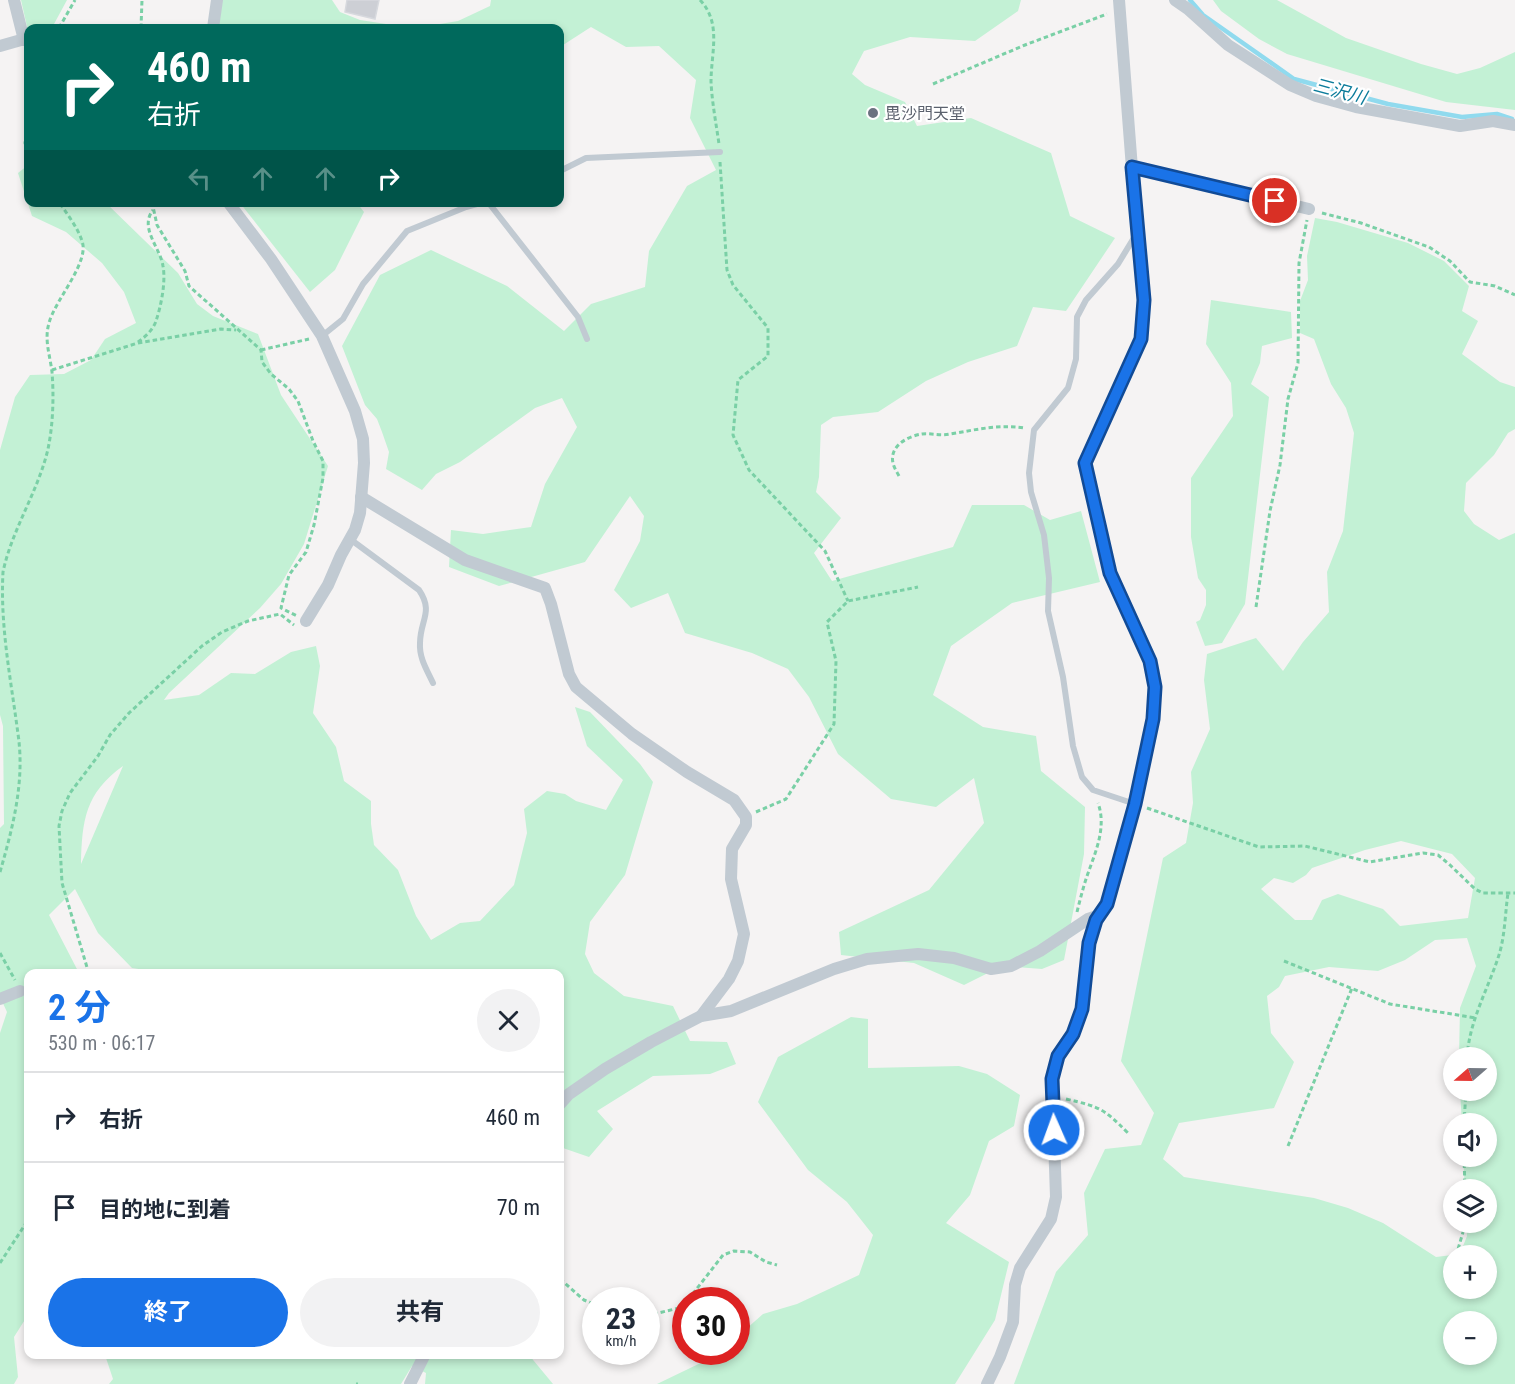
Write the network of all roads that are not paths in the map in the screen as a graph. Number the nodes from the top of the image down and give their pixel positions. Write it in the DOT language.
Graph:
graph roads {
  1 [pos="14,0"];
  2 [pos="217,0"];
  3 [pos="1174,0"];
  4 [pos="1119,4"];
  5 [pos="214,24"];
  6 [pos="24,32"];
  7 [pos="24,40"];
  8 [pos="0,46"];
  9 [pos="1515,125"];
  10 [pos="720,152"];
  11 [pos="1132,167"];
  12 [pos="564,169"];
  13 [pos="232,207"];
  14 [pos="466,207"];
  15 [pos="492,207"];
  16 [pos="1309,209"];
  17 [pos="1137,233"];
  18 [pos="322,336"];
  19 [pos="587,339"];
  20 [pos="361,497"];
  21 [pos="350,539"];
  22 [pos="306,621"];
  23 [pos="433,683"];
  24 [pos="1135,804"];
  25 [pos="1100,915"];
  26 [pos="20,991"];
  27 [pos="0,999"];
  28 [pos="701,1016"];
  29 [pos="564,1100"];
  30 [pos="422,1359"];
  31 [pos="410,1384"];
  32 [pos="987,1384"];
  1 -- 6 [label="street"];
  2 -- 5 [label="street"];
  3 -- 9 [label="street"];
  4 -- 11 [label="street"];
  7 -- 8 [label="street"];
  10 -- 12 [label="lane"];
  11 -- 16 [label="street"];
  11 -- 17 [label="street"];
  13 -- 18 [label="street"];
  14 -- 18 [label="lane"];
  15 -- 19 [label="lane"];
  17 -- 24 [label="street"];
  17 -- 24 [label="lane"];
  18 -- 20 [label="street"];
  20 -- 21 [label="street"];
  20 -- 28 [label="street"];
  21 -- 22 [label="street"];
  21 -- 23 [label="lane"];
  24 -- 25 [label="street"];
  25 -- 28 [label="street"];
  25 -- 32 [label="street"];
  26 -- 27 [label="street"];
  28 -- 29 [label="street"];
  30 -- 31 [label="street"];
}
